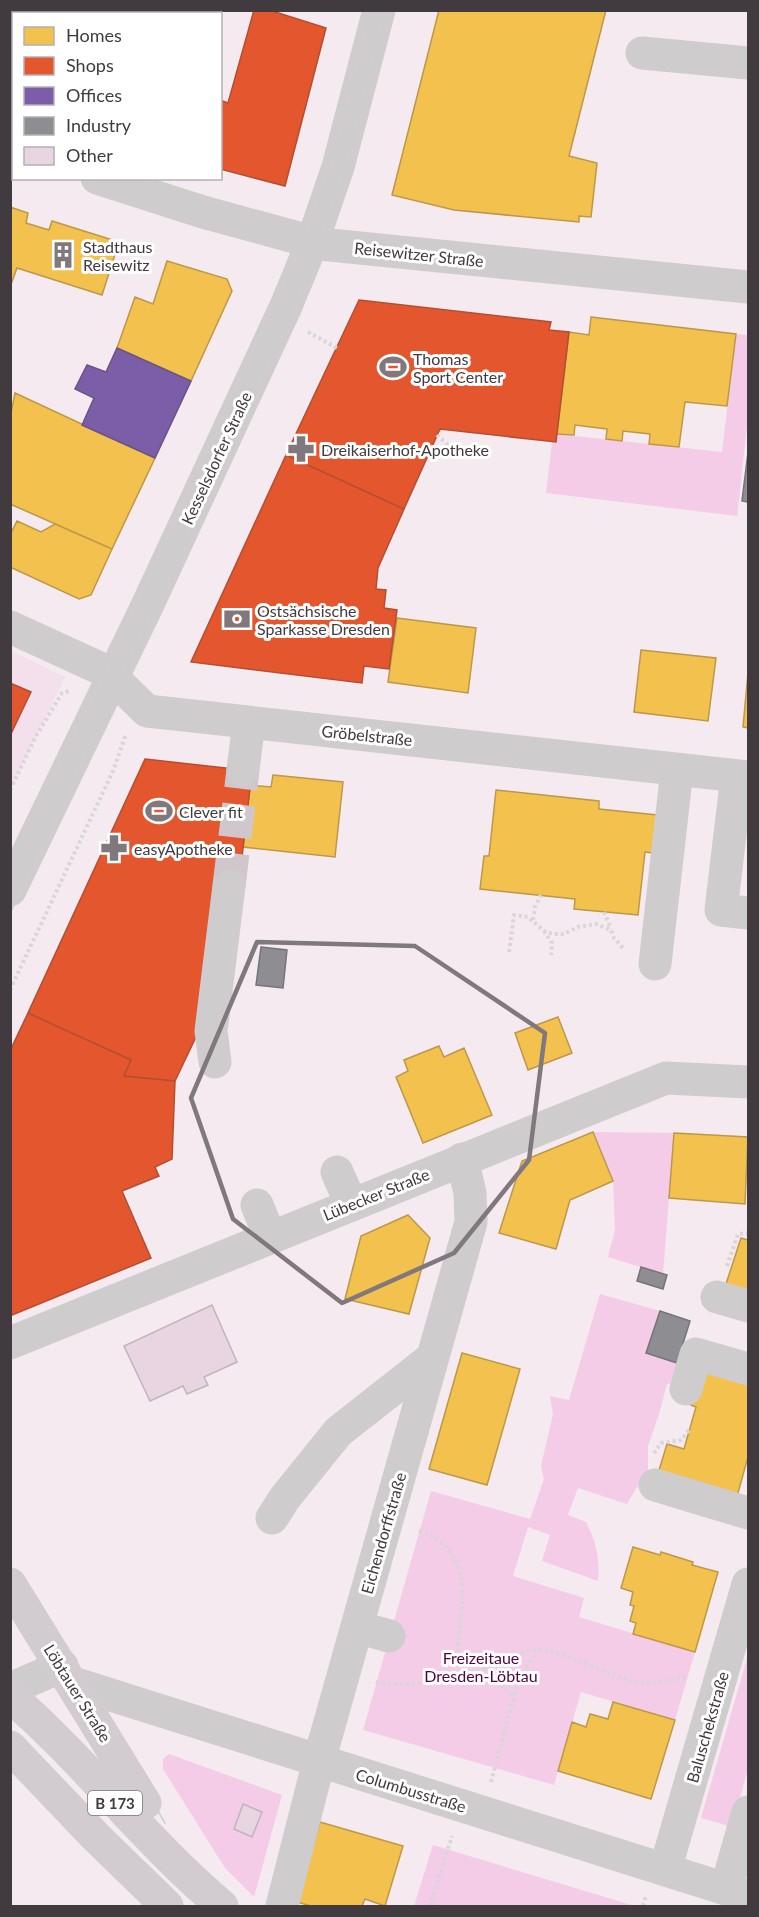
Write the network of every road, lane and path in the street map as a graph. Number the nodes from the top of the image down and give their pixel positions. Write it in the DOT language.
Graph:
graph roads {
  1 [pos="379,10"];
  2 [pos="642,53"];
  3 [pos="748,63"];
  4 [pos="103,180"];
  5 [pos="312,243"];
  6 [pos="748,287"];
  7 [pos="437,435"];
  8 [pos="450,447"];
  9 [pos="10,627"];
  10 [pos="112,679"];
  11 [pos="249,722"];
  12 [pos="243,770"];
  13 [pos="677,770"];
  14 [pos="743,777"];
  15 [pos="229,886"];
  16 [pos="10,890"];
  17 [pos="541,895"];
  18 [pos="604,912"];
  19 [pos="748,913"];
  20 [pos="533,921"];
  21 [pos="611,930"];
  22 [pos="544,931"];
  23 [pos="509,952"];
  24 [pos="551,955"];
  25 [pos="641,958"];
  26 [pos="215,1062"];
  27 [pos="748,1082"];
  28 [pos="462,1159"];
  29 [pos="337,1172"];
  30 [pos="257,1204"];
  31 [pos="351,1204"];
  32 [pos="748,1233"];
  33 [pos="270,1237"];
  34 [pos="717,1296"];
  35 [pos="748,1306"];
  36 [pos="10,1343"];
  37 [pos="432,1358"];
  38 [pos="748,1369"];
  39 [pos="686,1389"];
  40 [pos="655,1485"];
  41 [pos="748,1513"];
  42 [pos="272,1518"];
  43 [pos="386,1522"];
  44 [pos="10,1584"];
  45 [pos="748,1584"];
  46 [pos="357,1627"];
  47 [pos="389,1636"];
  48 [pos="535,1650"];
  49 [pos="484,1668"];
  50 [pos="470,1672"];
  51 [pos="343,1673"];
  52 [pos="68,1675"];
  53 [pos="719,1686"];
  54 [pos="10,1689"];
  55 [pos="10,1696"];
  56 [pos="513,1697"];
  57 [pos="10,1747"];
  58 [pos="319,1761"];
  59 [pos="145,1803"];
  60 [pos="471,1809"];
  61 [pos="748,1812"];
  62 [pos="665,1870"];
  63 [pos="737,1893"];
  64 [pos="167,1906"];
  65 [pos="222,1906"];
  66 [pos="282,1906"];
  67 [pos="430,1906"];
  1 -- 5 [label="street, Kesselsdorfer Straße"];
  2 -- 3 [label="street"];
  4 -- 5 [label="street, Reisewitzer Straße"];
  5 -- 6 [label="street, Reisewitzer Straße"];
  5 -- 10 [label="street, Kesselsdorfer Straße"];
  7 -- 8 [label="path"];
  9 -- 10 [label="street, Gröbelstraße"];
  10 -- 11 [label="street, Gröbelstraße"];
  10 -- 16 [label="street, Kesselsdorfer Straße"];
  11 -- 12 [label="street"];
  11 -- 13 [label="street, Gröbelstraße"];
  13 -- 14 [label="street, Gröbelstraße"];
  13 -- 25 [label="street"];
  14 -- 19 [label="street"];
  15 -- 26 [label="street"];
  17 -- 20 [label="path"];
  18 -- 21 [label="path"];
  20 -- 22 [label="path"];
  20 -- 23 [label="path"];
  21 -- 22 [label="path"];
  21 -- 25 [label="path"];
  22 -- 24 [label="path"];
  27 -- 28 [label="street, Lübecker Straße"];
  28 -- 31 [label="street, Lübecker Straße"];
  28 -- 37 [label="street, Eichendorffstraße"];
  29 -- 31 [label="street"];
  30 -- 33 [label="street"];
  31 -- 33 [label="street, Lübecker Straße"];
  32 -- 34 [label="path"];
  33 -- 36 [label="street, Lübecker Straße"];
  34 -- 35 [label="street"];
  37 -- 42 [label="street"];
  37 -- 43 [label="street, Eichendorffstraße"];
  38 -- 39 [label="street"];
  40 -- 41 [label="street"];
  43 -- 46 [label="street, Eichendorffstraße"];
  43 -- 50 [label="path"];
  44 -- 52 [label="main road, Löbtauer Straße"];
  45 -- 53 [label="street, Baluschekstraße"];
  46 -- 47 [label="street"];
  46 -- 51 [label="street, Eichendorffstraße"];
  48 -- 49 [label="path"];
  48 -- 53 [label="path"];
  48 -- 56 [label="path"];
  49 -- 50 [label="path"];
  49 -- 56 [label="path"];
  50 -- 51 [label="path"];
  51 -- 58 [label="street, Eichendorffstraße"];
  52 -- 54 [label="street"];
  52 -- 58 [label="street, Columbusstraße"];
  52 -- 59 [label="main road, Löbtauer Straße"];
  53 -- 62 [label="street, Baluschekstraße"];
  55 -- 65 [label="main road, B 173"];
  56 -- 60 [label="path"];
  57 -- 64 [label="main road, B 173"];
  58 -- 60 [label="street, Columbusstraße"];
  58 -- 66 [label="street, Eichendorffstraße"];
  60 -- 62 [label="street, Columbusstraße"];
  60 -- 67 [label="path"];
  61 -- 63 [label="street"];
  62 -- 63 [label="street, Columbusstraße"];
}
